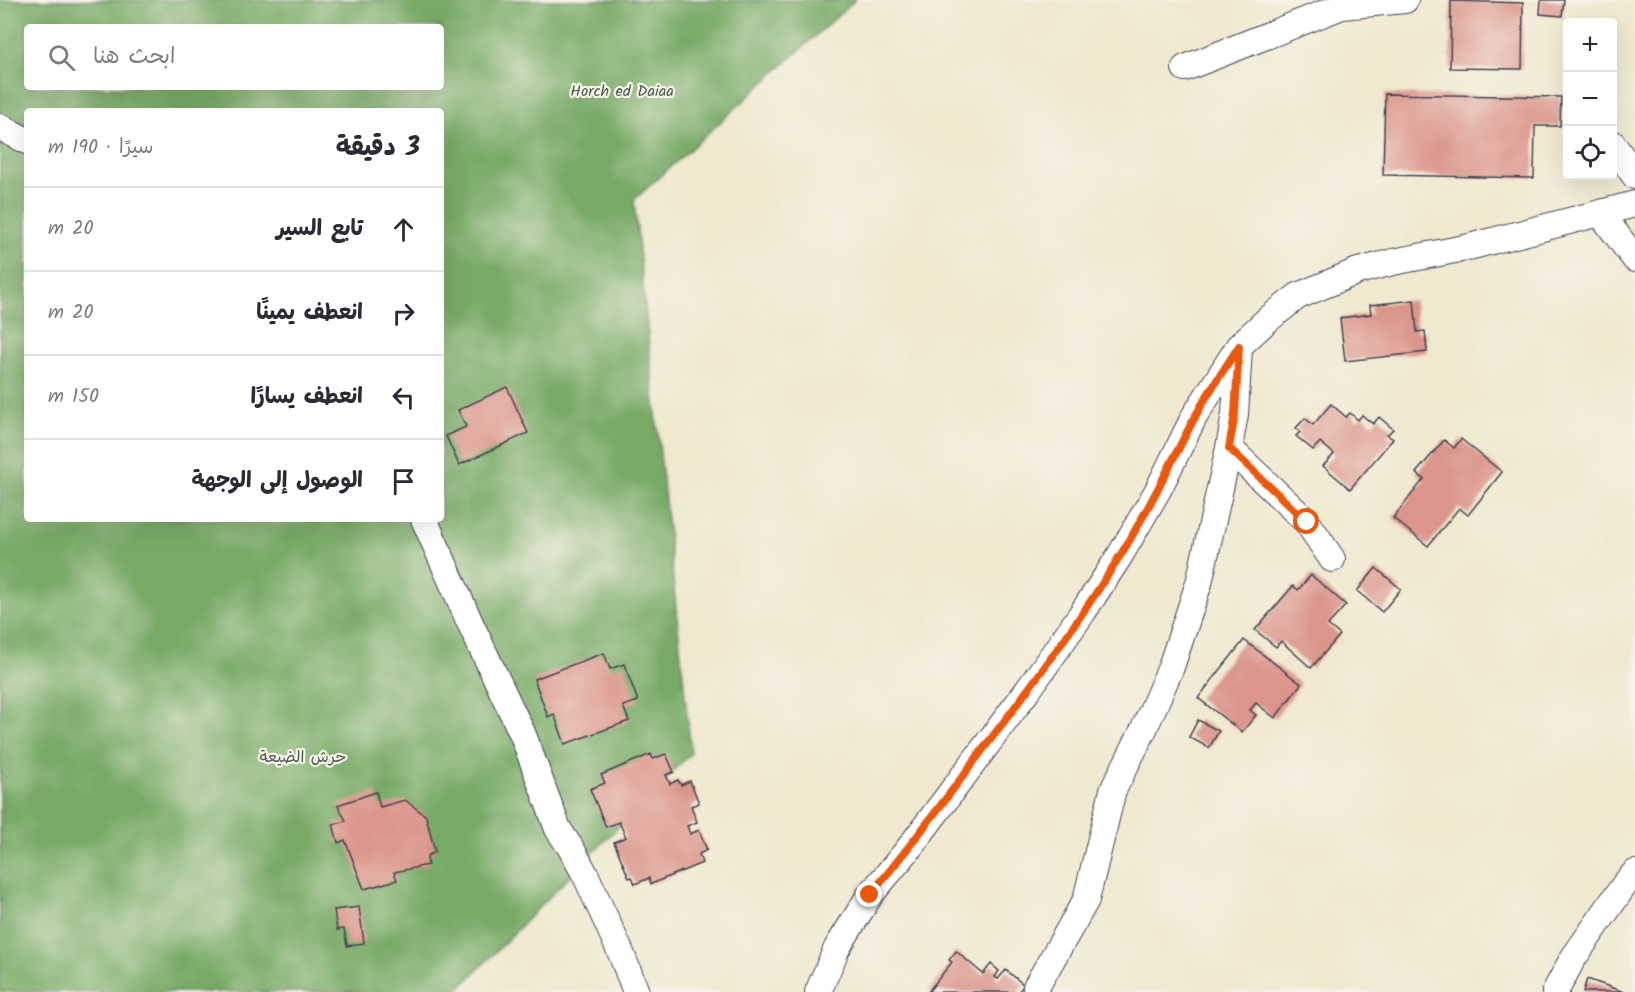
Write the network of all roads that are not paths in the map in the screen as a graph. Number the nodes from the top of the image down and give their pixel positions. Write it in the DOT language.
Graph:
graph roads {
  1 [pos="1405,0"];
  2 [pos="1185,68"];
  3 [pos="0,127"];
  4 [pos="24,139"];
  5 [pos="1617,150"];
  6 [pos="1635,176"];
  7 [pos="1635,204"];
  8 [pos="1601,214"];
  9 [pos="1635,259"];
  10 [pos="1239,346"];
  11 [pos="1229,448"];
  12 [pos="425,522"];
  13 [pos="1332,559"];
  14 [pos="1635,873"];
  15 [pos="1036,987"];
  16 [pos="636,992"];
  17 [pos="818,992"];
  18 [pos="1555,992"];
  1 -- 2 [label="street"];
  3 -- 4 [label="street"];
  5 -- 6 [label="street"];
  7 -- 8 [label="street"];
  8 -- 9 [label="street"];
  8 -- 10 [label="street"];
  10 -- 11 [label="street"];
  10 -- 17 [label="street"];
  11 -- 13 [label="street"];
  11 -- 15 [label="street"];
  12 -- 16 [label="street"];
  14 -- 18 [label="street"];
}
